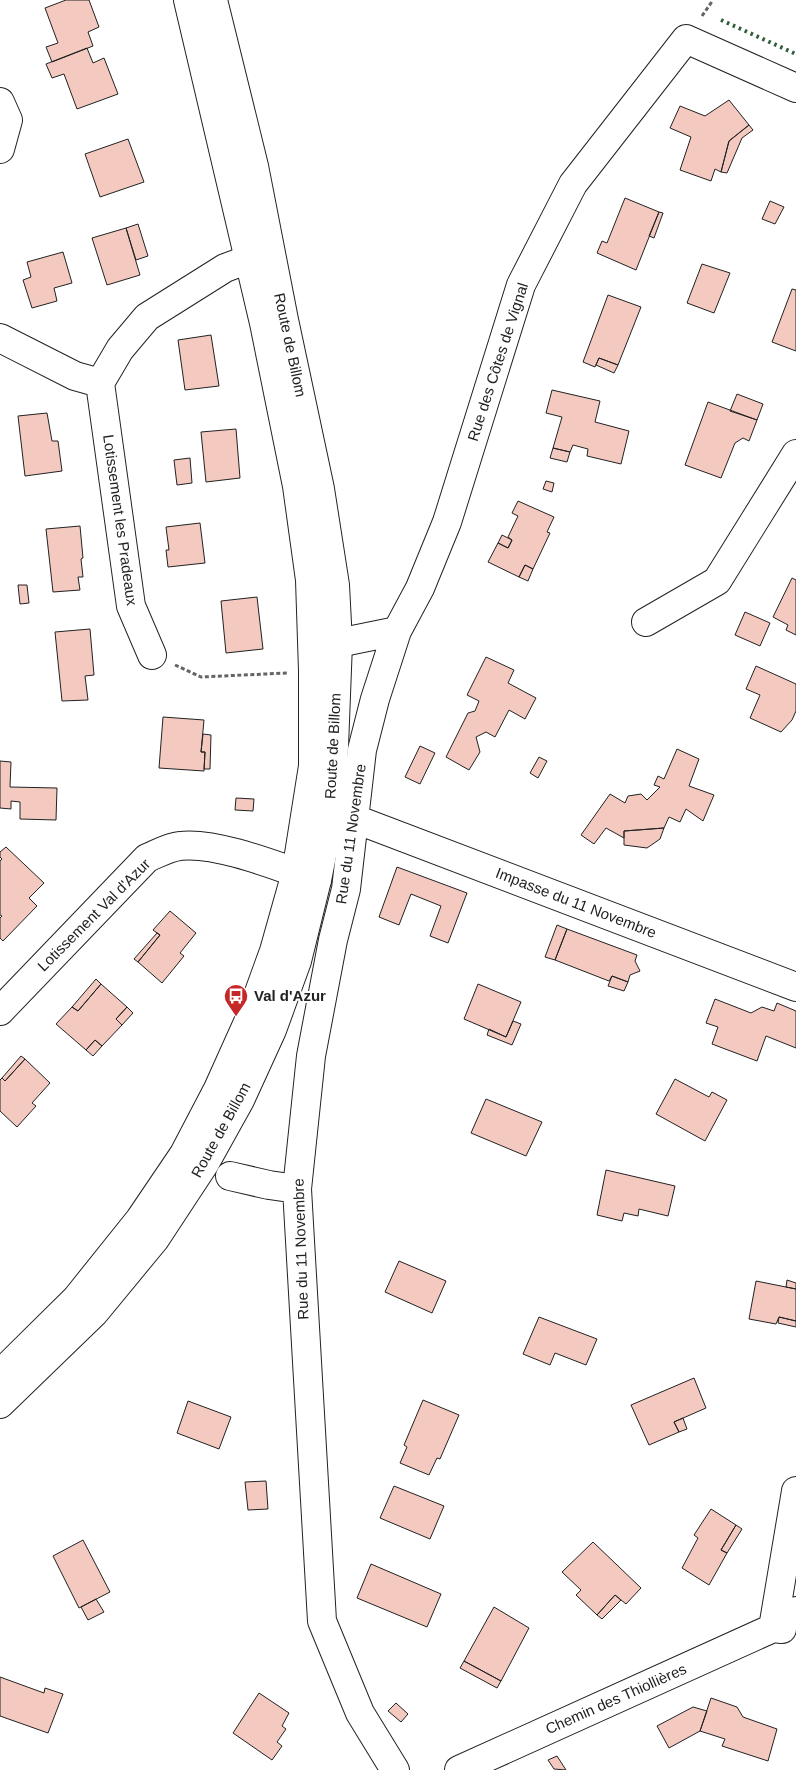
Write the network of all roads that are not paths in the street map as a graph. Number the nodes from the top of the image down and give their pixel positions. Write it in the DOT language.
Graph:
graph roads {
  1 [pos="188,0"];
  2 [pos="214,0"];
  3 [pos="796,88"];
  4 [pos="0,102"];
  5 [pos="0,149"];
  6 [pos="249,259"];
  7 [pos="0,338"];
  8 [pos="100,383"];
  9 [pos="796,454"];
  10 [pos="646,622"];
  11 [pos="397,631"];
  12 [pos="338,643"];
  13 [pos="152,655"];
  14 [pos="355,819"];
  15 [pos="307,876"];
  16 [pos="796,987"];
  17 [pos="0,1011"];
  18 [pos="230,1176"];
  19 [pos="297,1189"];
  20 [pos="0,1374"];
  21 [pos="0,1404"];
  22 [pos="796,1491"];
  23 [pos="796,1611"];
  24 [pos="784,1630"];
  25 [pos="394,1770"];
  26 [pos="460,1770"];
  1 -- 6 [label="street, Route de Billom"];
  2 -- 12 [label="street, Route de Billom"];
  3 -- 11 [label="street, Rue des Côtes de Vignal"];
  4 -- 5 [label="street"];
  6 -- 8 [label="street"];
  6 -- 15 [label="street, Route de Billom"];
  7 -- 8 [label="street"];
  8 -- 13 [label="street, Lotissement les Pradeaux"];
  9 -- 10 [label="street"];
  11 -- 12 [label="street"];
  11 -- 14 [label="street, Rue du 11 Novembre"];
  12 -- 15 [label="street, Route de Billom"];
  14 -- 16 [label="street, Impasse du 11 Novembre"];
  14 -- 19 [label="street, Rue du 11 Novembre"];
  15 -- 17 [label="street, Lotissement Val d'Azur"];
  15 -- 20 [label="street, Route de Billom"];
  15 -- 21 [label="street, Route de Billom"];
  18 -- 19 [label="street"];
  19 -- 25 [label="street, Rue du 11 Novembre"];
  22 -- 24 [label="street"];
  23 -- 24 [label="street, Chemin des Thiollières"];
  24 -- 26 [label="street, Chemin des Thiollières"];
}
